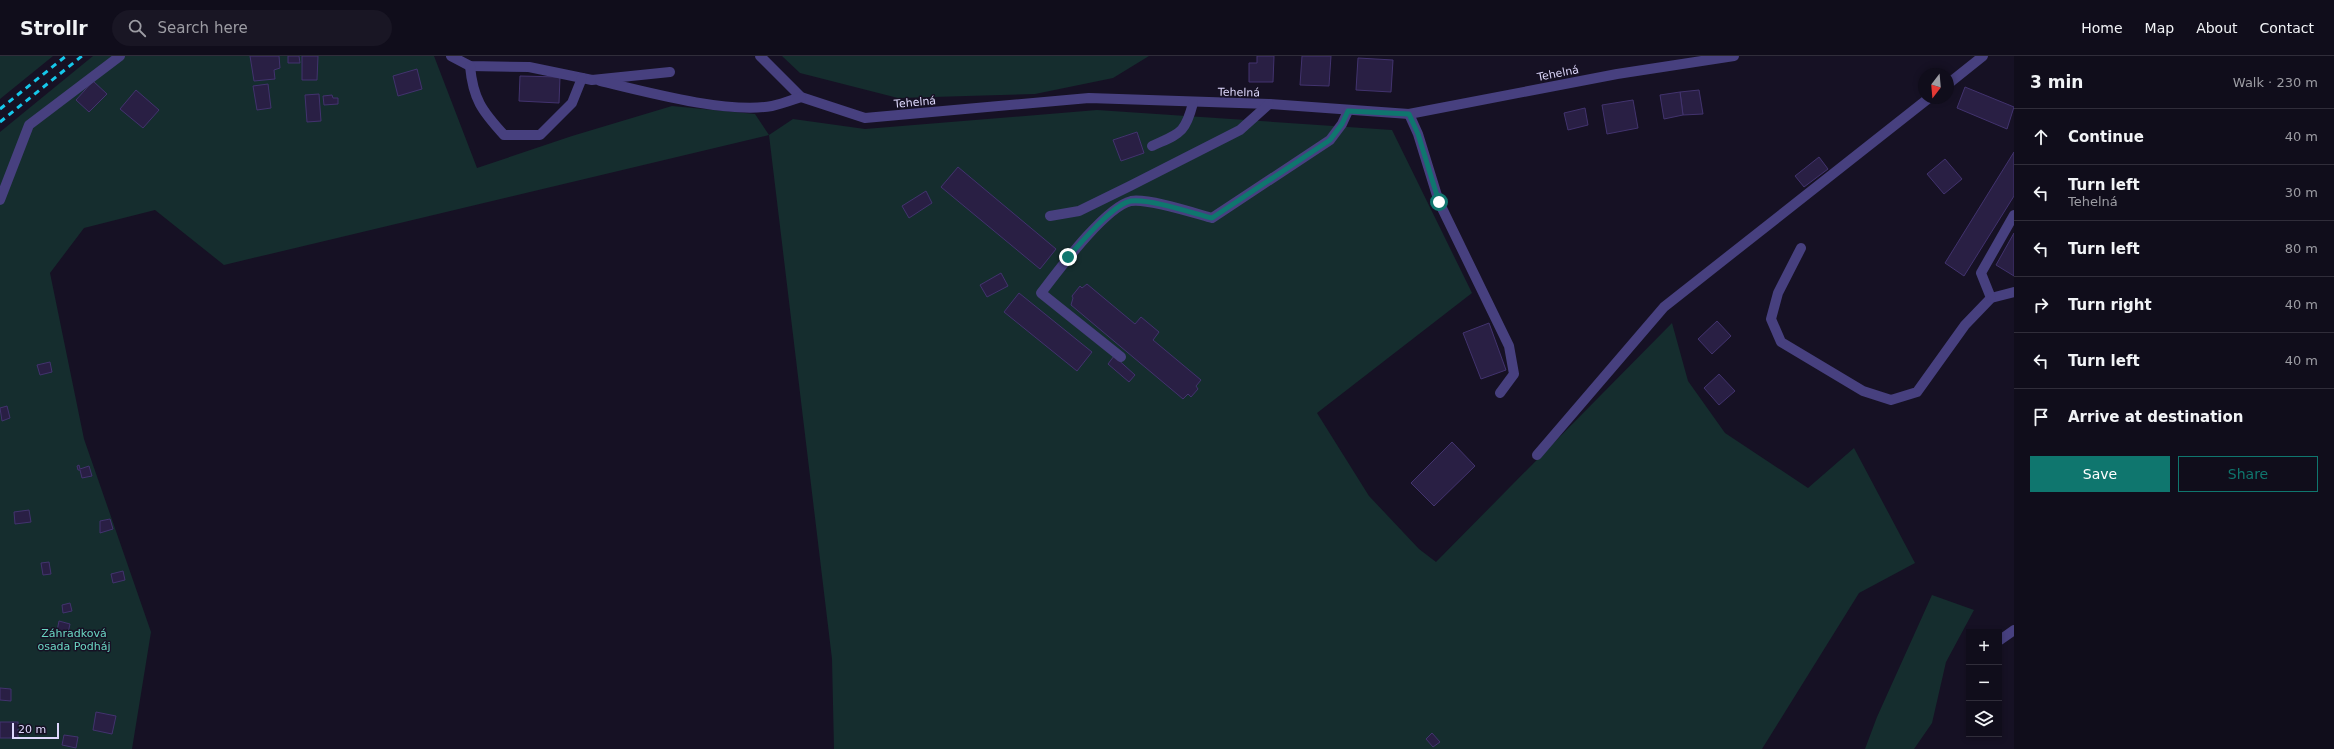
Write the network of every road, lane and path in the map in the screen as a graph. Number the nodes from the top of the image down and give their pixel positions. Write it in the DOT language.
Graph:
graph roads {
  1 [pos="120,56"];
  2 [pos="452,56"];
  3 [pos="760,56"];
  4 [pos="1734,56"];
  5 [pos="1983,56"];
  6 [pos="470,66"];
  7 [pos="670,72"];
  8 [pos="582,78"];
  9 [pos="1954,79"];
  10 [pos="592,80"];
  11 [pos="802,97"];
  12 [pos="1192,103"];
  13 [pos="1270,104"];
  14 [pos="1921,104"];
  15 [pos="1348,111"];
  16 [pos="1409,114"];
  17 [pos="1152,146"];
  18 [pos="0,200"];
  19 [pos="2014,215"];
  20 [pos="1050,216"];
  21 [pos="1801,248"];
  22 [pos="2014,292"];
  23 [pos="1991,298"];
  24 [pos="1122,357"];
  25 [pos="1500,393"];
  26 [pos="1537,455"];
  27 [pos="2014,630"];
  28 [pos="2002,639"];
  1 -- 18 [label="street"];
  2 -- 6 [label="street"];
  3 -- 11 [label="street, Tehelná"];
  4 -- 16 [label="street, Tehelná"];
  5 -- 9 [label="street"];
  6 -- 8 [label="street"];
  6 -- 8 [label="street"];
  7 -- 10 [label="street"];
  8 -- 10 [label="street"];
  10 -- 11 [label="street"];
  11 -- 12 [label="street, Tehelná"];
  12 -- 13 [label="street, Tehelná"];
  12 -- 17 [label="street"];
  13 -- 15 [label="street, Tehelná"];
  13 -- 20 [label="street"];
  14 -- 26 [label="street"];
  15 -- 16 [label="street, Tehelná"];
  15 -- 24 [label="street"];
  16 -- 25 [label="street"];
  19 -- 23 [label="street"];
  21 -- 23 [label="street"];
  22 -- 23 [label="street"];
  27 -- 28 [label="street"];
}
